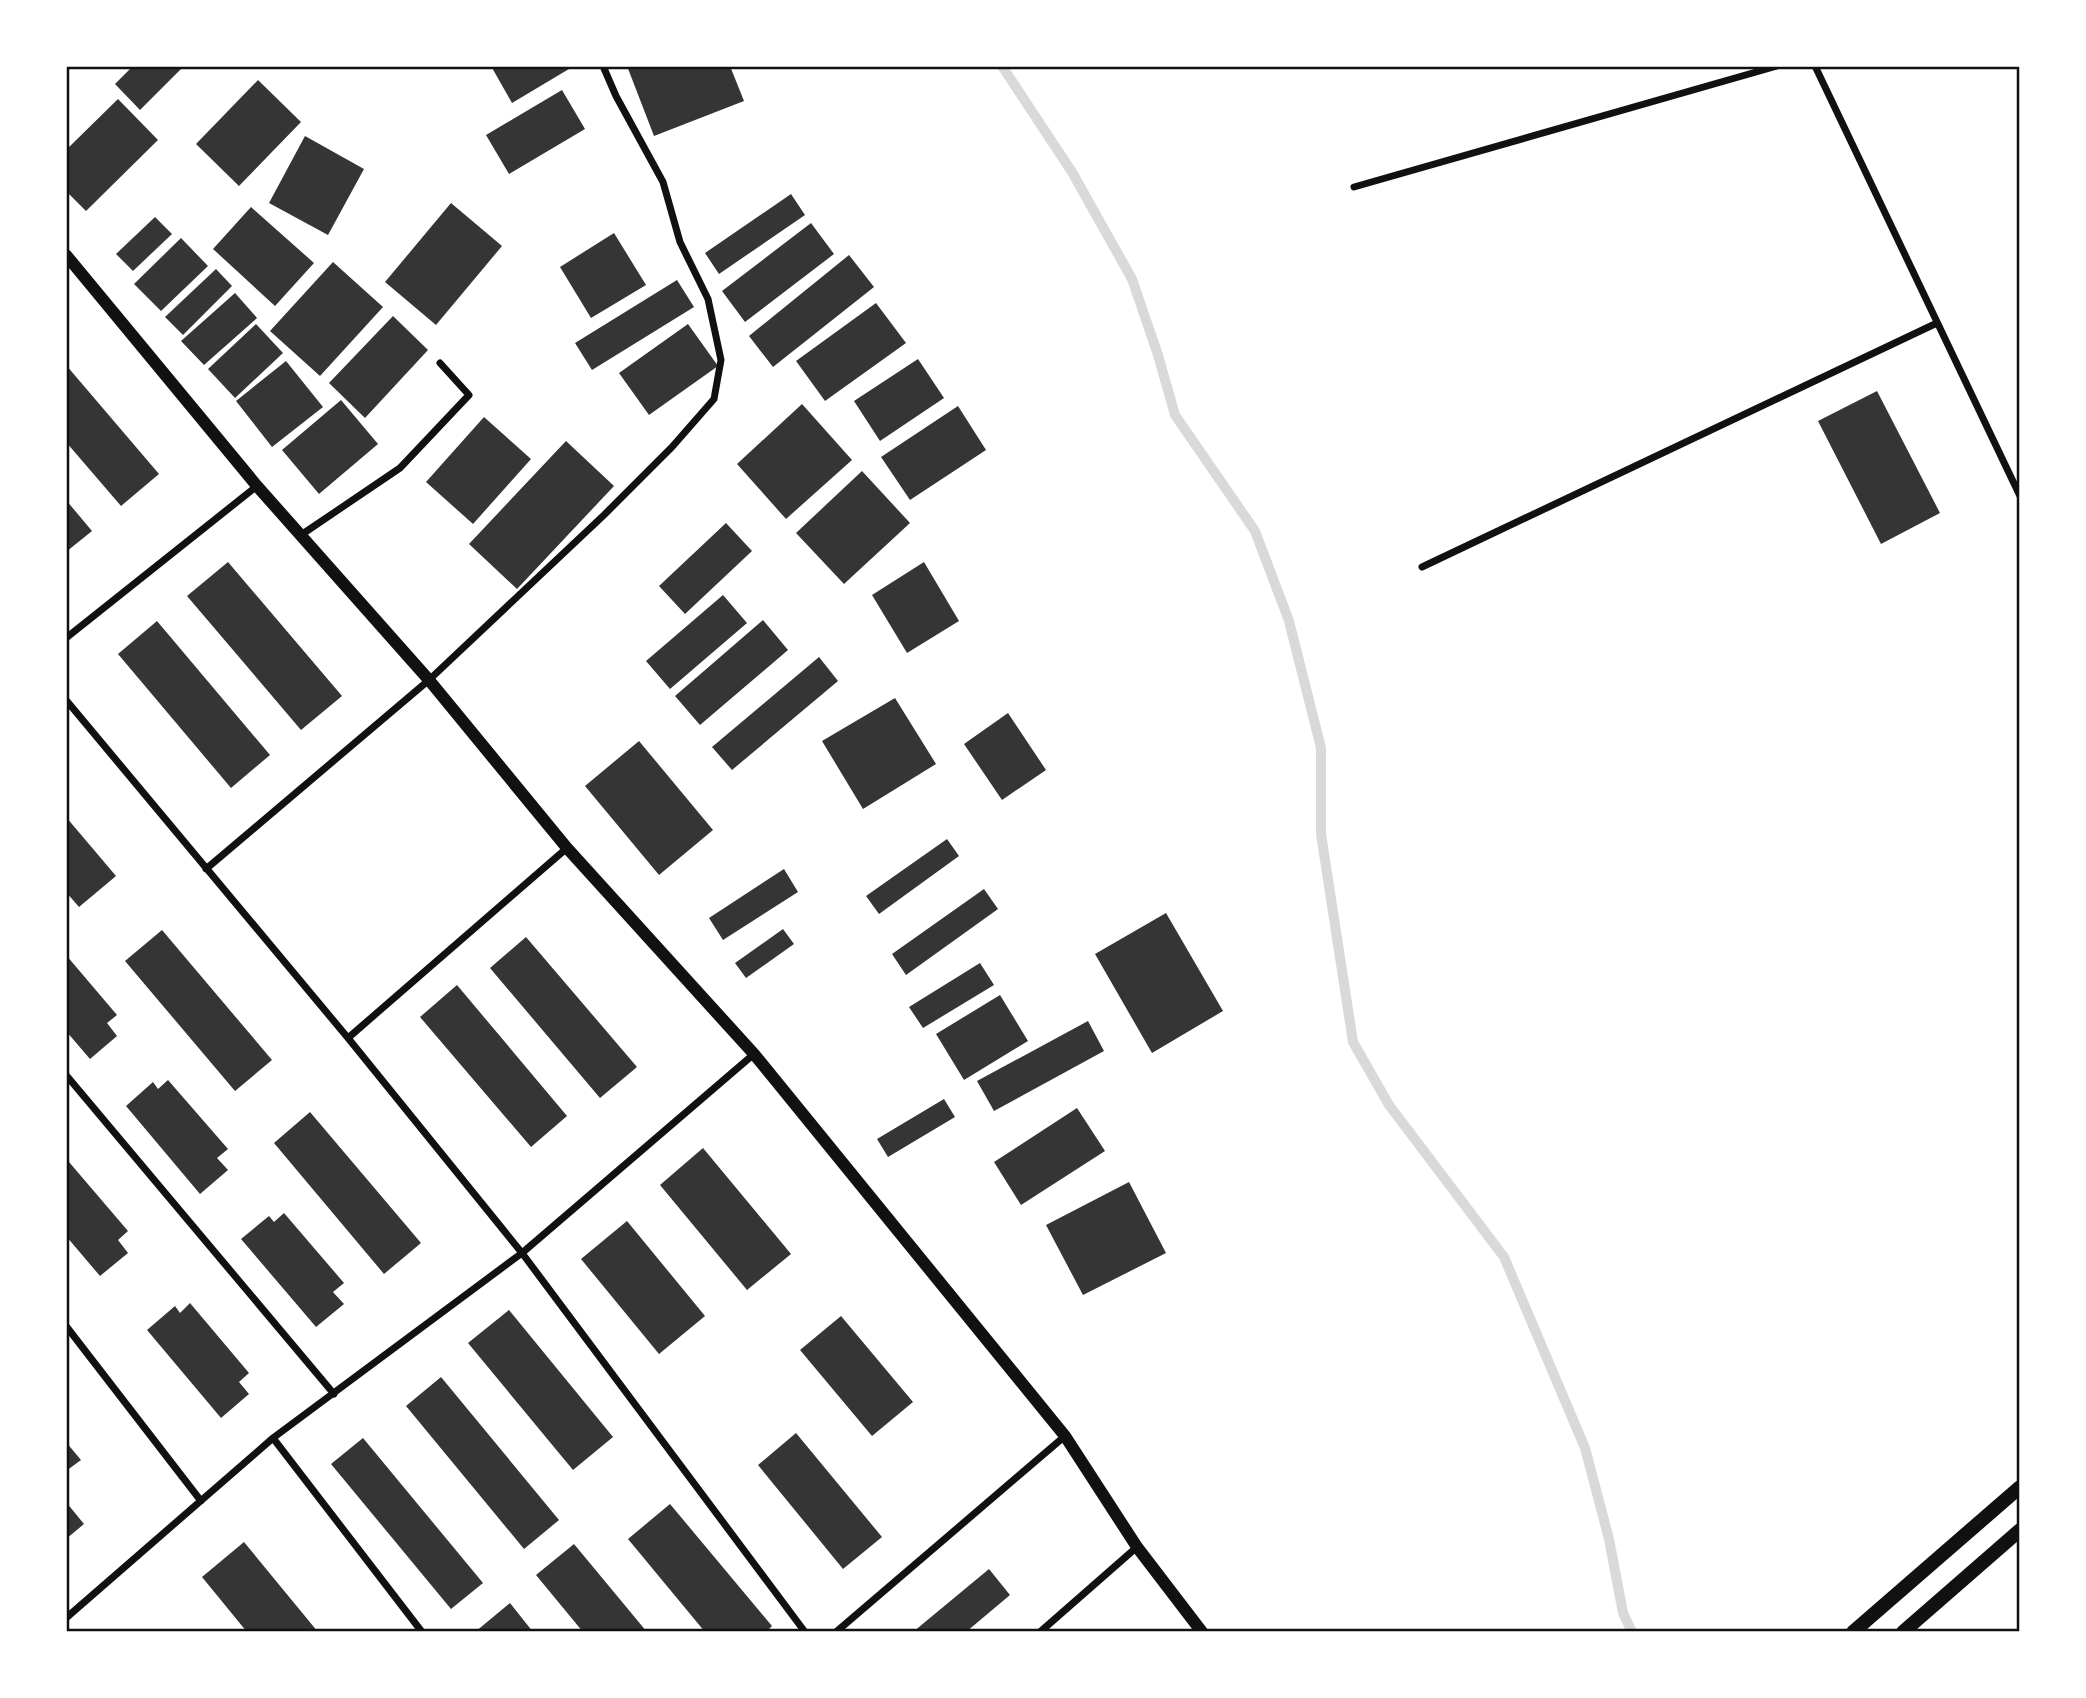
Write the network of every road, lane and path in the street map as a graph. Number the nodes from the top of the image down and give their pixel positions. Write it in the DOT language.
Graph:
graph roads {
  1 [pos="603,66"];
  2 [pos="1777,66"];
  3 [pos="1815,66"];
  4 [pos="1354,187"];
  5 [pos="66,255"];
  6 [pos="1937,323"];
  7 [pos="440,363"];
  8 [pos="257,486"];
  9 [pos="2020,496"];
  10 [pos="300,535"];
  11 [pos="1422,566"];
  12 [pos="66,638"];
  13 [pos="429,680"];
  14 [pos="66,700"];
  15 [pos="567,848"];
  16 [pos="206,869"];
  17 [pos="348,1038"];
  18 [pos="754,1054"];
  19 [pos="66,1075"];
  20 [pos="523,1253"];
  21 [pos="66,1326"];
  22 [pos="334,1394"];
  23 [pos="1065,1436"];
  24 [pos="273,1437"];
  25 [pos="2020,1487"];
  26 [pos="201,1501"];
  27 [pos="2020,1530"];
  28 [pos="1137,1547"];
  29 [pos="66,1618"];
  30 [pos="422,1632"];
  31 [pos="806,1632"];
  32 [pos="836,1632"];
  33 [pos="1040,1632"];
  34 [pos="1202,1632"];
  35 [pos="1853,1632"];
  36 [pos="1903,1632"];
  1 -- 13 [label="street"];
  2 -- 4 [label="street"];
  3 -- 6 [label="street"];
  5 -- 8 [label="street"];
  6 -- 9 [label="street"];
  6 -- 11 [label="street"];
  7 -- 10 [label="street"];
  8 -- 10 [label="street"];
  8 -- 12 [label="street"];
  10 -- 13 [label="street"];
  13 -- 15 [label="street"];
  13 -- 16 [label="street"];
  14 -- 16 [label="street"];
  15 -- 17 [label="street"];
  15 -- 18 [label="street"];
  16 -- 17 [label="street"];
  17 -- 20 [label="street"];
  18 -- 20 [label="street"];
  18 -- 23 [label="street"];
  19 -- 22 [label="street"];
  20 -- 22 [label="street"];
  20 -- 31 [label="street"];
  21 -- 26 [label="street"];
  22 -- 24 [label="street"];
  23 -- 28 [label="street"];
  23 -- 32 [label="street"];
  24 -- 26 [label="street"];
  24 -- 30 [label="street"];
  25 -- 35 [label="main road"];
  26 -- 29 [label="street"];
  27 -- 36 [label="main road"];
  28 -- 33 [label="street"];
  28 -- 34 [label="street"];
}
